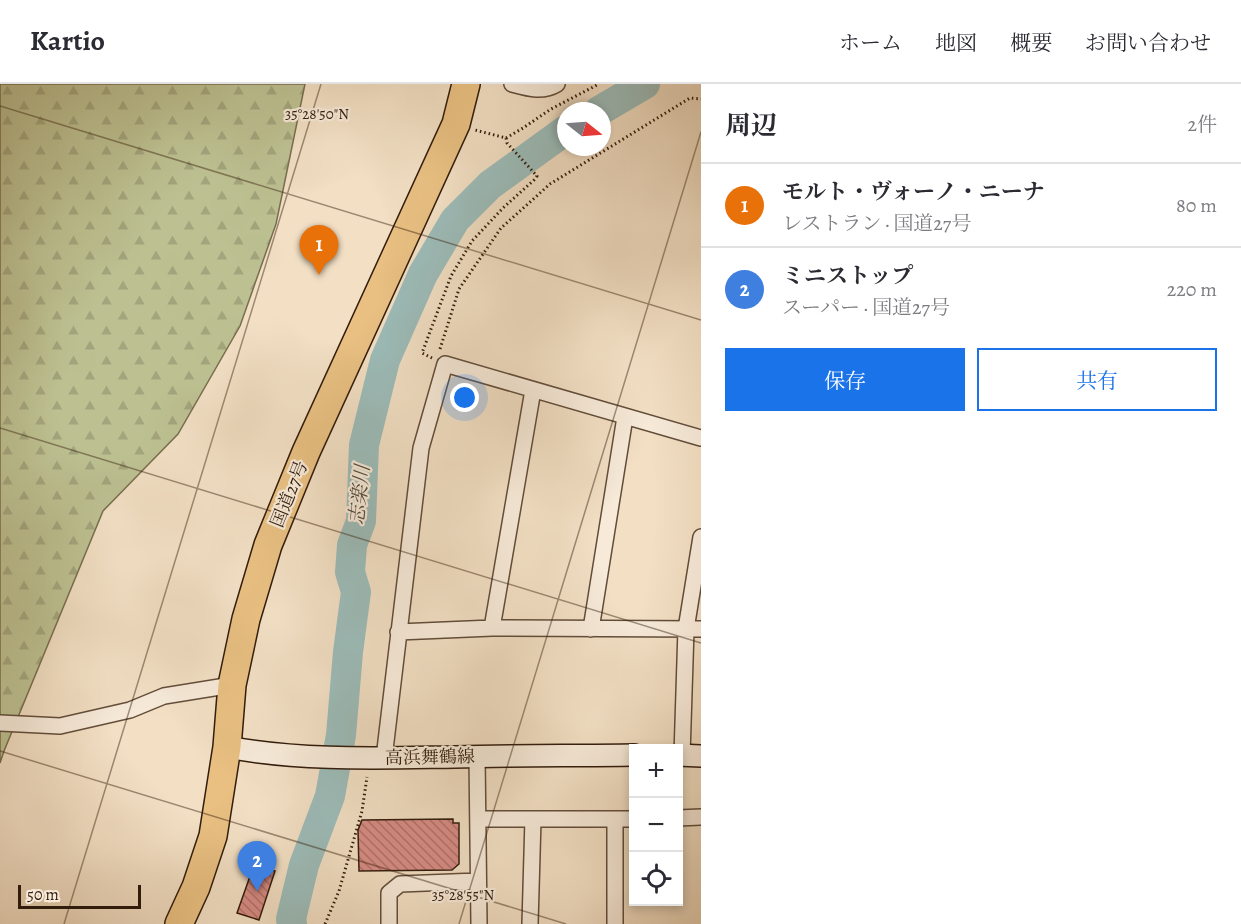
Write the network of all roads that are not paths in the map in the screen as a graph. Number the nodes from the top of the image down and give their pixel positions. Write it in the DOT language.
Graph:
graph roads {
  1 [pos="466,84"];
  2 [pos="512,84"];
  3 [pos="557,84"];
  4 [pos="533,390"];
  5 [pos="625,417"];
  6 [pos="701,438"];
  7 [pos="701,537"];
  8 [pos="492,628"];
  9 [pos="591,629"];
  10 [pos="694,629"];
  11 [pos="398,632"];
  12 [pos="232,685"];
  13 [pos="1,722"];
  14 [pos="227,747"];
  15 [pos="629,755"];
  16 [pos="687,755"];
  17 [pos="477,756"];
  18 [pos="371,758"];
  19 [pos="701,817"];
  20 [pos="683,818"];
  21 [pos="478,819"];
  22 [pos="533,819"];
  23 [pos="615,819"];
  24 [pos="629,819"];
  25 [pos="478,881"];
  26 [pos="178,924"];
  27 [pos="389,924"];
  28 [pos="479,924"];
  29 [pos="530,924"];
  30 [pos="615,924"];
  1 -- 12 [label="highway, 国道27号"];
  2 -- 3 [label="street"];
  4 -- 5 [label="street"];
  4 -- 8 [label="street"];
  4 -- 11 [label="street"];
  5 -- 6 [label="street"];
  5 -- 9 [label="street"];
  7 -- 10 [label="street"];
  8 -- 9 [label="street"];
  8 -- 11 [label="street"];
  9 -- 10 [label="street"];
  10 -- 16 [label="street"];
  11 -- 18 [label="street"];
  12 -- 13 [label="street"];
  12 -- 14 [label="highway, 国道27号"];
  14 -- 18 [label="main road, 高浜舞鶴線"];
  14 -- 26 [label="highway, 国道27号"];
  15 -- 17 [label="main road, 高浜舞鶴線"];
  17 -- 18 [label="main road, 高浜舞鶴線"];
  17 -- 21 [label="street"];
  19 -- 20 [label="street"];
  21 -- 22 [label="street"];
  21 -- 25 [label="street"];
  22 -- 23 [label="street"];
  22 -- 29 [label="street"];
  23 -- 24 [label="street"];
  23 -- 30 [label="street"];
  25 -- 27 [label="street"];
  25 -- 28 [label="street"];
}
